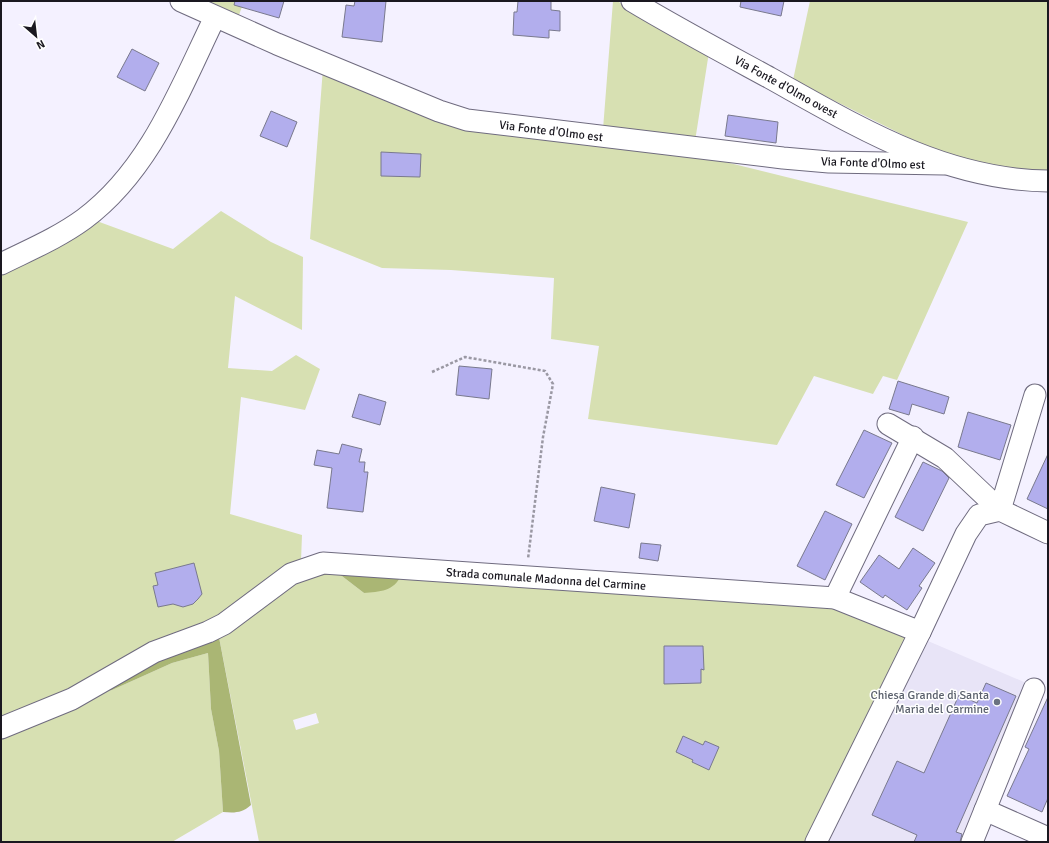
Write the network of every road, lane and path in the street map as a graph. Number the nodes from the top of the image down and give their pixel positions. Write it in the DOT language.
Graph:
graph roads {
  1 [pos="180,1"];
  2 [pos="632,1"];
  3 [pos="215,17"];
  4 [pos="944,164"];
  5 [pos="1048,181"];
  6 [pos="1,264"];
  7 [pos="432,372"];
  8 [pos="1035,395"];
  9 [pos="888,424"];
  10 [pos="913,437"];
  11 [pos="1000,510"];
  12 [pos="1048,533"];
  13 [pos="526,577"];
  14 [pos="835,598"];
  15 [pos="920,632"];
  16 [pos="1041,694"];
  17 [pos="1,728"];
  18 [pos="987,810"];
  19 [pos="1048,838"];
  20 [pos="816,842"];
  21 [pos="972,842"];
  1 -- 3 [label="street, Via Fonte d'Olmo est"];
  2 -- 4 [label="street, Via Fonte d'Olmo ovest"];
  3 -- 4 [label="street, Via Fonte d'Olmo est"];
  3 -- 6 [label="street"];
  4 -- 5 [label="street"];
  7 -- 13 [label="path"];
  8 -- 11 [label="street"];
  9 -- 10 [label="street"];
  10 -- 11 [label="street"];
  10 -- 14 [label="street"];
  11 -- 12 [label="street"];
  11 -- 15 [label="street"];
  13 -- 14 [label="street, Strada comunale Madonna del Carmine"];
  13 -- 17 [label="street, Strada comunale Madonna del Carmine"];
  14 -- 15 [label="street, Strada comunale Madonna del Carmine"];
  15 -- 20 [label="street"];
  16 -- 18 [label="street"];
  18 -- 19 [label="street"];
  18 -- 21 [label="street"];
}
